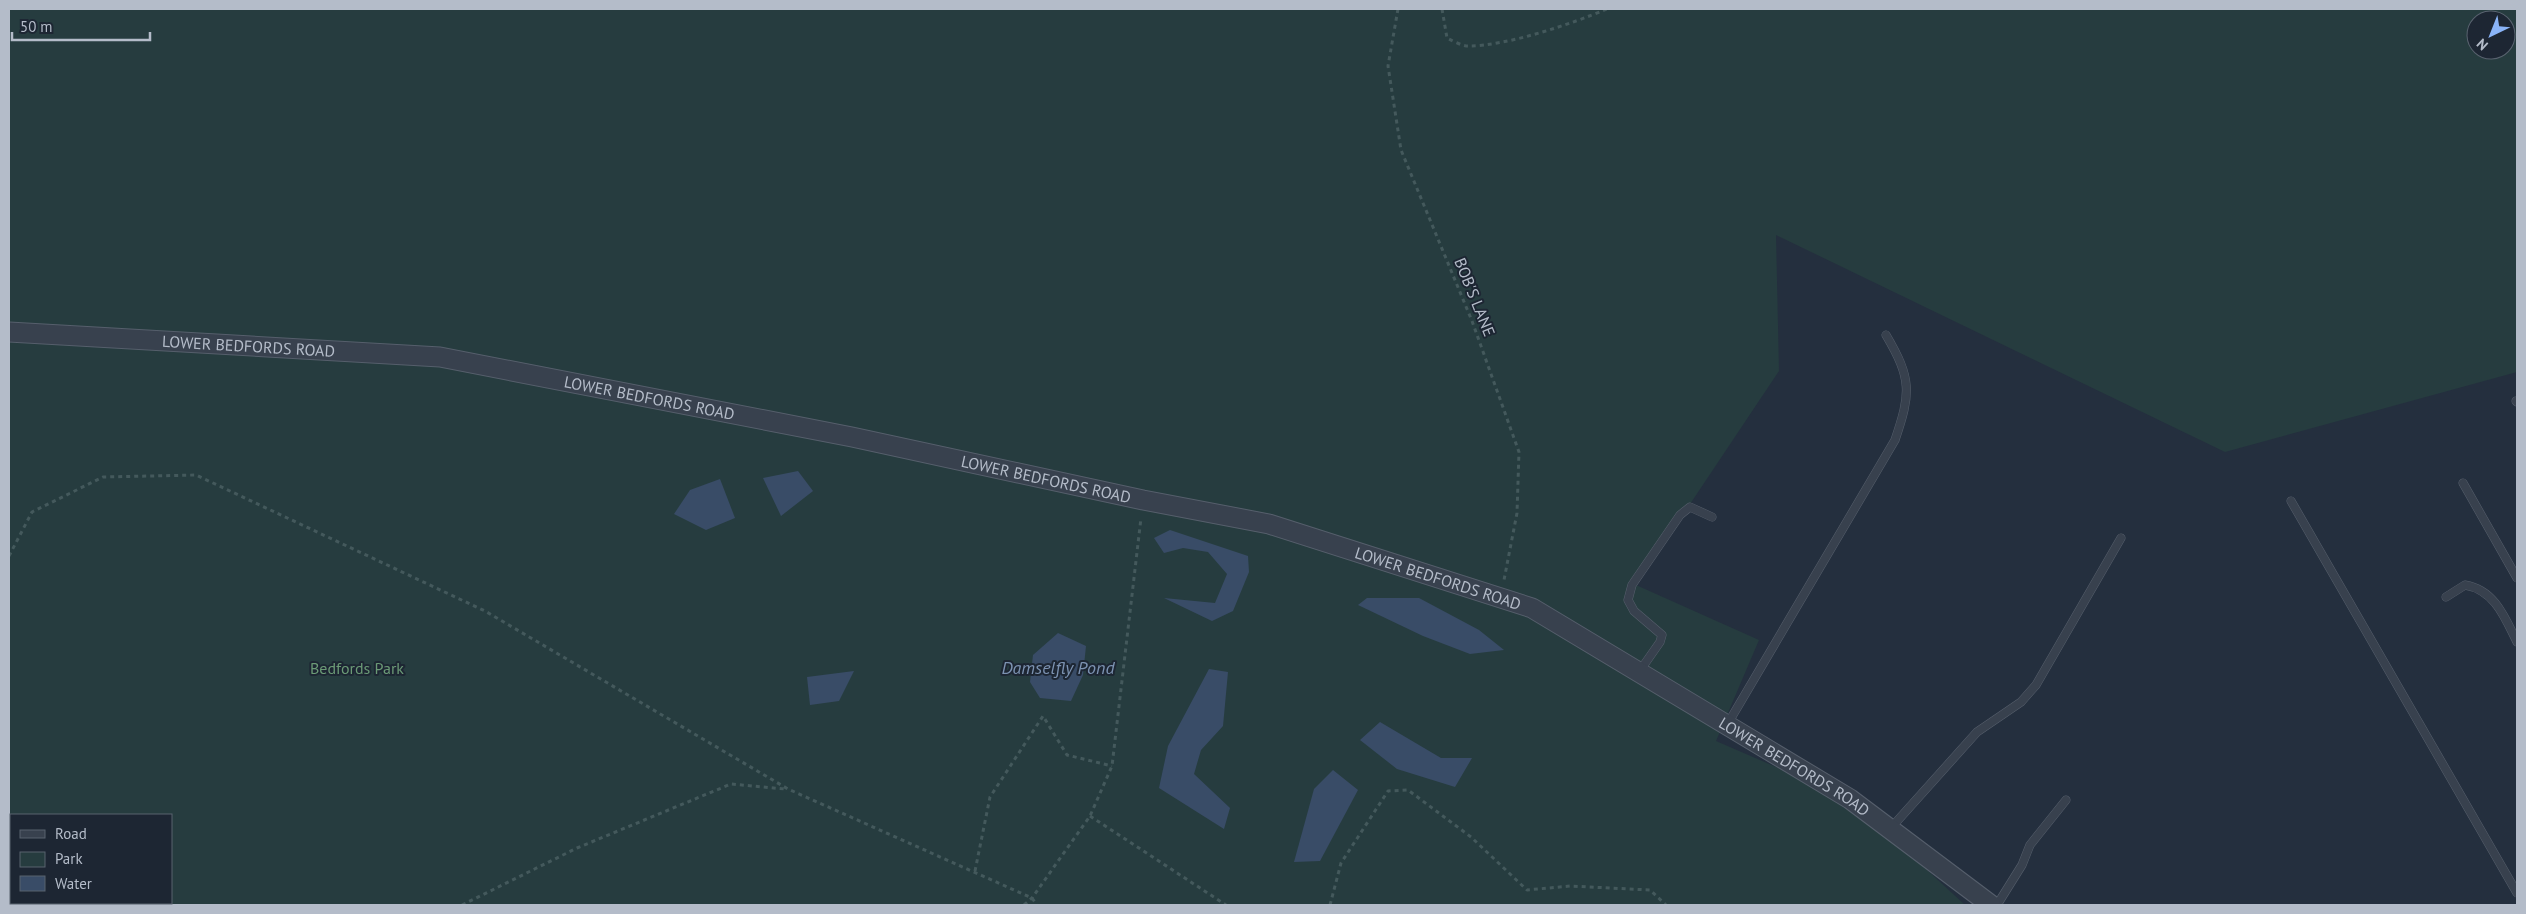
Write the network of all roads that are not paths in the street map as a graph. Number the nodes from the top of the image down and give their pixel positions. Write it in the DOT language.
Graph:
graph roads {
  1 [pos="9,332"];
  2 [pos="1886,335"];
  3 [pos="2463,483"];
  4 [pos="2291,501"];
  5 [pos="1712,517"];
  6 [pos="2121,538"];
  7 [pos="2517,578"];
  8 [pos="2446,597"];
  9 [pos="2517,642"];
  10 [pos="1638,672"];
  11 [pos="1728,725"];
  12 [pos="2066,800"];
  13 [pos="1890,829"];
  14 [pos="2517,893"];
  15 [pos="1991,905"];
  16 [pos="1997,905"];
  1 -- 10 [label="street, LOWER BEDFORDS ROAD"];
  2 -- 11 [label="lane"];
  3 -- 7 [label="lane"];
  4 -- 14 [label="lane"];
  5 -- 10 [label="lane"];
  6 -- 13 [label="lane"];
  8 -- 9 [label="lane"];
  10 -- 11 [label="street, LOWER BEDFORDS ROAD"];
  11 -- 13 [label="street, LOWER BEDFORDS ROAD"];
  12 -- 16 [label="lane"];
  13 -- 15 [label="street, LOWER BEDFORDS ROAD"];
}
